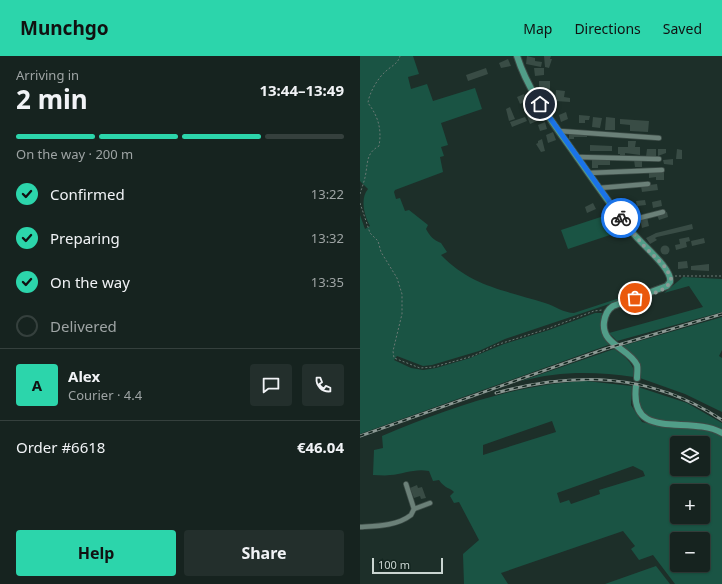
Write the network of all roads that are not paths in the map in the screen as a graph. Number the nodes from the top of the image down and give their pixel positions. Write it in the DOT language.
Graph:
graph roads {
  1 [pos="517,56"];
  2 [pos="559,131"];
  3 [pos="660,138"];
  4 [pos="578,157"];
  5 [pos="659,159"];
  6 [pos="662,170"];
  7 [pos="588,173"];
  8 [pos="648,184"];
  9 [pos="599,188"];
  10 [pos="663,212"];
  11 [pos="624,222"];
  12 [pos="637,378"];
  13 [pos="636,386"];
  14 [pos="722,433"];
  15 [pos="406,484"];
  16 [pos="430,504"];
  17 [pos="414,509"];
  18 [pos="360,527"];
  1 -- 2 [label="main road"];
  2 -- 3 [label="street"];
  2 -- 4 [label="main road"];
  4 -- 5 [label="street"];
  4 -- 7 [label="main road"];
  6 -- 7 [label="street"];
  7 -- 9 [label="main road"];
  8 -- 9 [label="street"];
  9 -- 11 [label="main road"];
  10 -- 11 [label="street"];
  11 -- 12 [label="main road"];
  13 -- 14 [label="main road"];
  15 -- 17 [label="street"];
  16 -- 17 [label="street"];
  17 -- 18 [label="street"];
}
